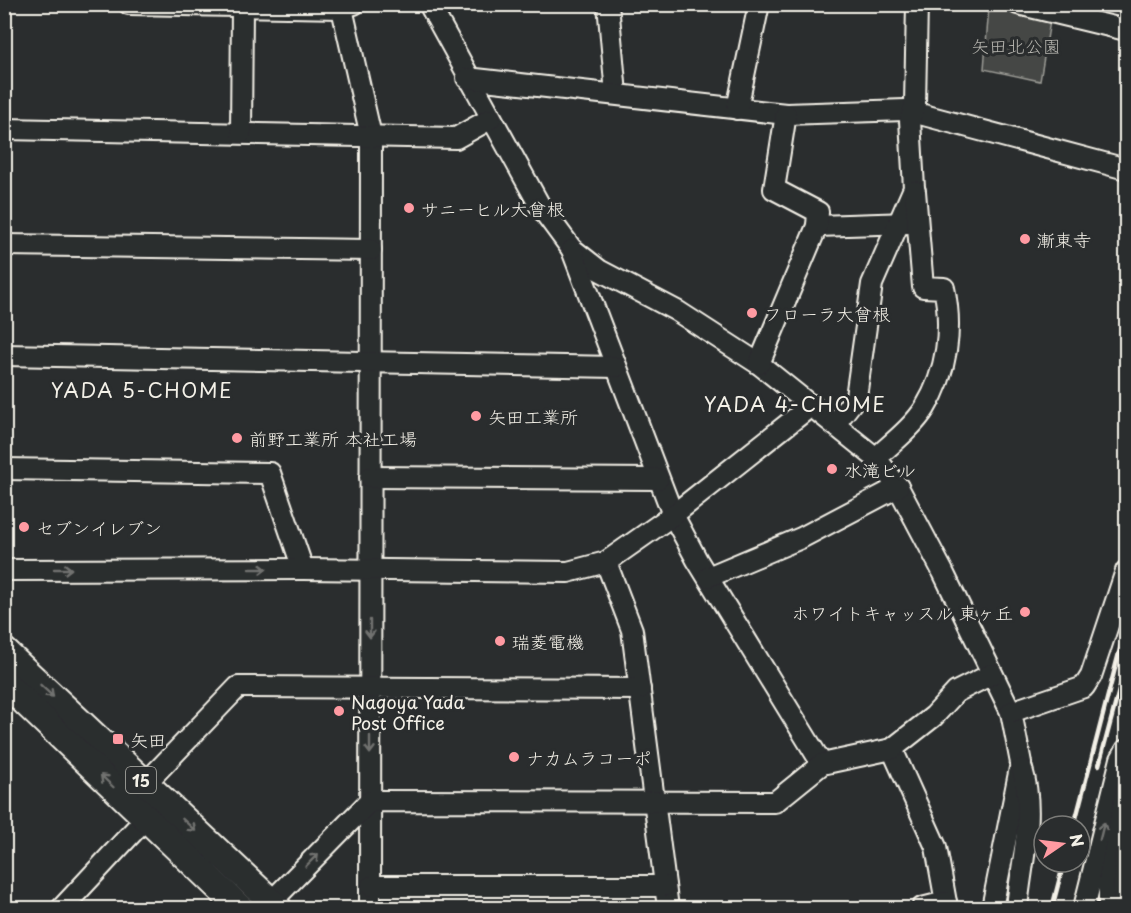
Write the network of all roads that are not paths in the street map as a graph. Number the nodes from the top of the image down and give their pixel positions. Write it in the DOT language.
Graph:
graph roads {
  1 [pos="129,4"];
  2 [pos="429,4"];
  3 [pos="608,4"];
  4 [pos="759,4"];
  5 [pos="917,4"];
  6 [pos="1018,4"];
  7 [pos="345,6"];
  8 [pos="242,7"];
  9 [pos="1077,11"];
  10 [pos="1126,30"];
  11 [pos="467,78"];
  12 [pos="616,94"];
  13 [pos="737,110"];
  14 [pos="913,113"];
  15 [pos="786,114"];
  16 [pos="490,119"];
  17 [pos="4,129"];
  18 [pos="241,134"];
  19 [pos="371,136"];
  20 [pos="1126,169"];
  21 [pos="908,223"];
  22 [pos="817,226"];
  23 [pos="4,245"];
  24 [pos="571,248"];
  25 [pos="371,250"];
  26 [pos="4,355"];
  27 [pos="371,363"];
  28 [pos="759,364"];
  29 [pos="616,367"];
  30 [pos="812,405"];
  31 [pos="835,424"];
  32 [pos="876,458"];
  33 [pos="4,469"];
  34 [pos="370,477"];
  35 [pos="658,479"];
  36 [pos="898,487"];
  37 [pos="673,515"];
  38 [pos="606,562"];
  39 [pos="303,569"];
  40 [pos="4,570"];
  41 [pos="370,570"];
  42 [pos="1126,571"];
  43 [pos="708,577"];
  44 [pos="4,651"];
  45 [pos="992,674"];
  46 [pos="4,682"];
  47 [pos="370,688"];
  48 [pos="639,689"];
  49 [pos="1011,712"];
  50 [pos="892,749"];
  51 [pos="1126,750"];
  52 [pos="1021,763"];
  53 [pos="822,764"];
  54 [pos="146,784"];
  55 [pos="1126,789"];
  56 [pos="370,801"];
  57 [pos="655,802"];
  58 [pos="146,818"];
  59 [pos="1126,845"];
  60 [pos="371,886"];
  61 [pos="665,886"];
  62 [pos="274,905"];
  63 [pos="947,905"];
  64 [pos="62,909"];
  65 [pos="240,909"];
  66 [pos="370,909"];
  67 [pos="668,909"];
  68 [pos="922,909"];
  69 [pos="992,909"];
  70 [pos="1017,909"];
  71 [pos="1084,909"];
  72 [pos="1109,909"];
  73 [pos="1123,909"];
  1 -- 8 [label="street"];
  2 -- 11 [label="street"];
  3 -- 12 [label="street"];
  4 -- 13 [label="street"];
  5 -- 14 [label="street"];
  6 -- 9 [label="street"];
  7 -- 8 [label="street"];
  7 -- 19 [label="street"];
  8 -- 18 [label="street"];
  9 -- 10 [label="street"];
  11 -- 12 [label="street"];
  11 -- 16 [label="street"];
  12 -- 13 [label="street"];
  13 -- 15 [label="street"];
  14 -- 15 [label="street"];
  14 -- 20 [label="street"];
  14 -- 21 [label="street"];
  15 -- 22 [label="street"];
  16 -- 19 [label="street"];
  16 -- 24 [label="street"];
  17 -- 18 [label="street"];
  18 -- 19 [label="street"];
  19 -- 25 [label="street"];
  21 -- 22 [label="street"];
  21 -- 31 [label="street"];
  21 -- 32 [label="street"];
  22 -- 28 [label="street"];
  23 -- 25 [label="street"];
  24 -- 28 [label="street"];
  24 -- 29 [label="street"];
  25 -- 27 [label="street"];
  26 -- 27 [label="street"];
  27 -- 29 [label="street"];
  27 -- 34 [label="street"];
  28 -- 30 [label="street"];
  29 -- 35 [label="street"];
  30 -- 31 [label="street"];
  30 -- 37 [label="street"];
  31 -- 32 [label="street"];
  32 -- 36 [label="street"];
  33 -- 39 [label="street"];
  34 -- 35 [label="street"];
  34 -- 41 [label="street"];
  35 -- 37 [label="street"];
  36 -- 43 [label="street"];
  36 -- 45 [label="street"];
  37 -- 38 [label="street"];
  37 -- 43 [label="street"];
  38 -- 41 [label="street"];
  38 -- 48 [label="street"];
  40 -- 39 [label="street, one-way"];
  39 -- 41 [label="street"];
  41 -- 47 [label="street, one-way"];
  42 -- 49 [label="street"];
  43 -- 53 [label="street"];
  44 -- 54 [label="main road, 15, one-way"];
  45 -- 49 [label="street"];
  45 -- 50 [label="street"];
  58 -- 46 [label="main road, 15, one-way"];
  47 -- 48 [label="street"];
  47 -- 54 [label="street"];
  47 -- 56 [label="street, one-way"];
  48 -- 57 [label="street"];
  49 -- 52 [label="street"];
  50 -- 53 [label="street"];
  50 -- 63 [label="street"];
  71 -- 51 [label="street, one-way"];
  52 -- 69 [label="street"];
  52 -- 70 [label="street"];
  53 -- 57 [label="street"];
  54 -- 62 [label="main road, 15, one-way"];
  55 -- 72 [label="street"];
  56 -- 57 [label="street"];
  56 -- 60 [label="street"];
  62 -- 56 [label="street, one-way"];
  57 -- 61 [label="street"];
  58 -- 64 [label="street"];
  58 -- 65 [label="main road, 15"];
  59 -- 73 [label="street"];
  60 -- 61 [label="street"];
  60 -- 66 [label="street"];
  61 -- 67 [label="street"];
  63 -- 68 [label="street"];
}
